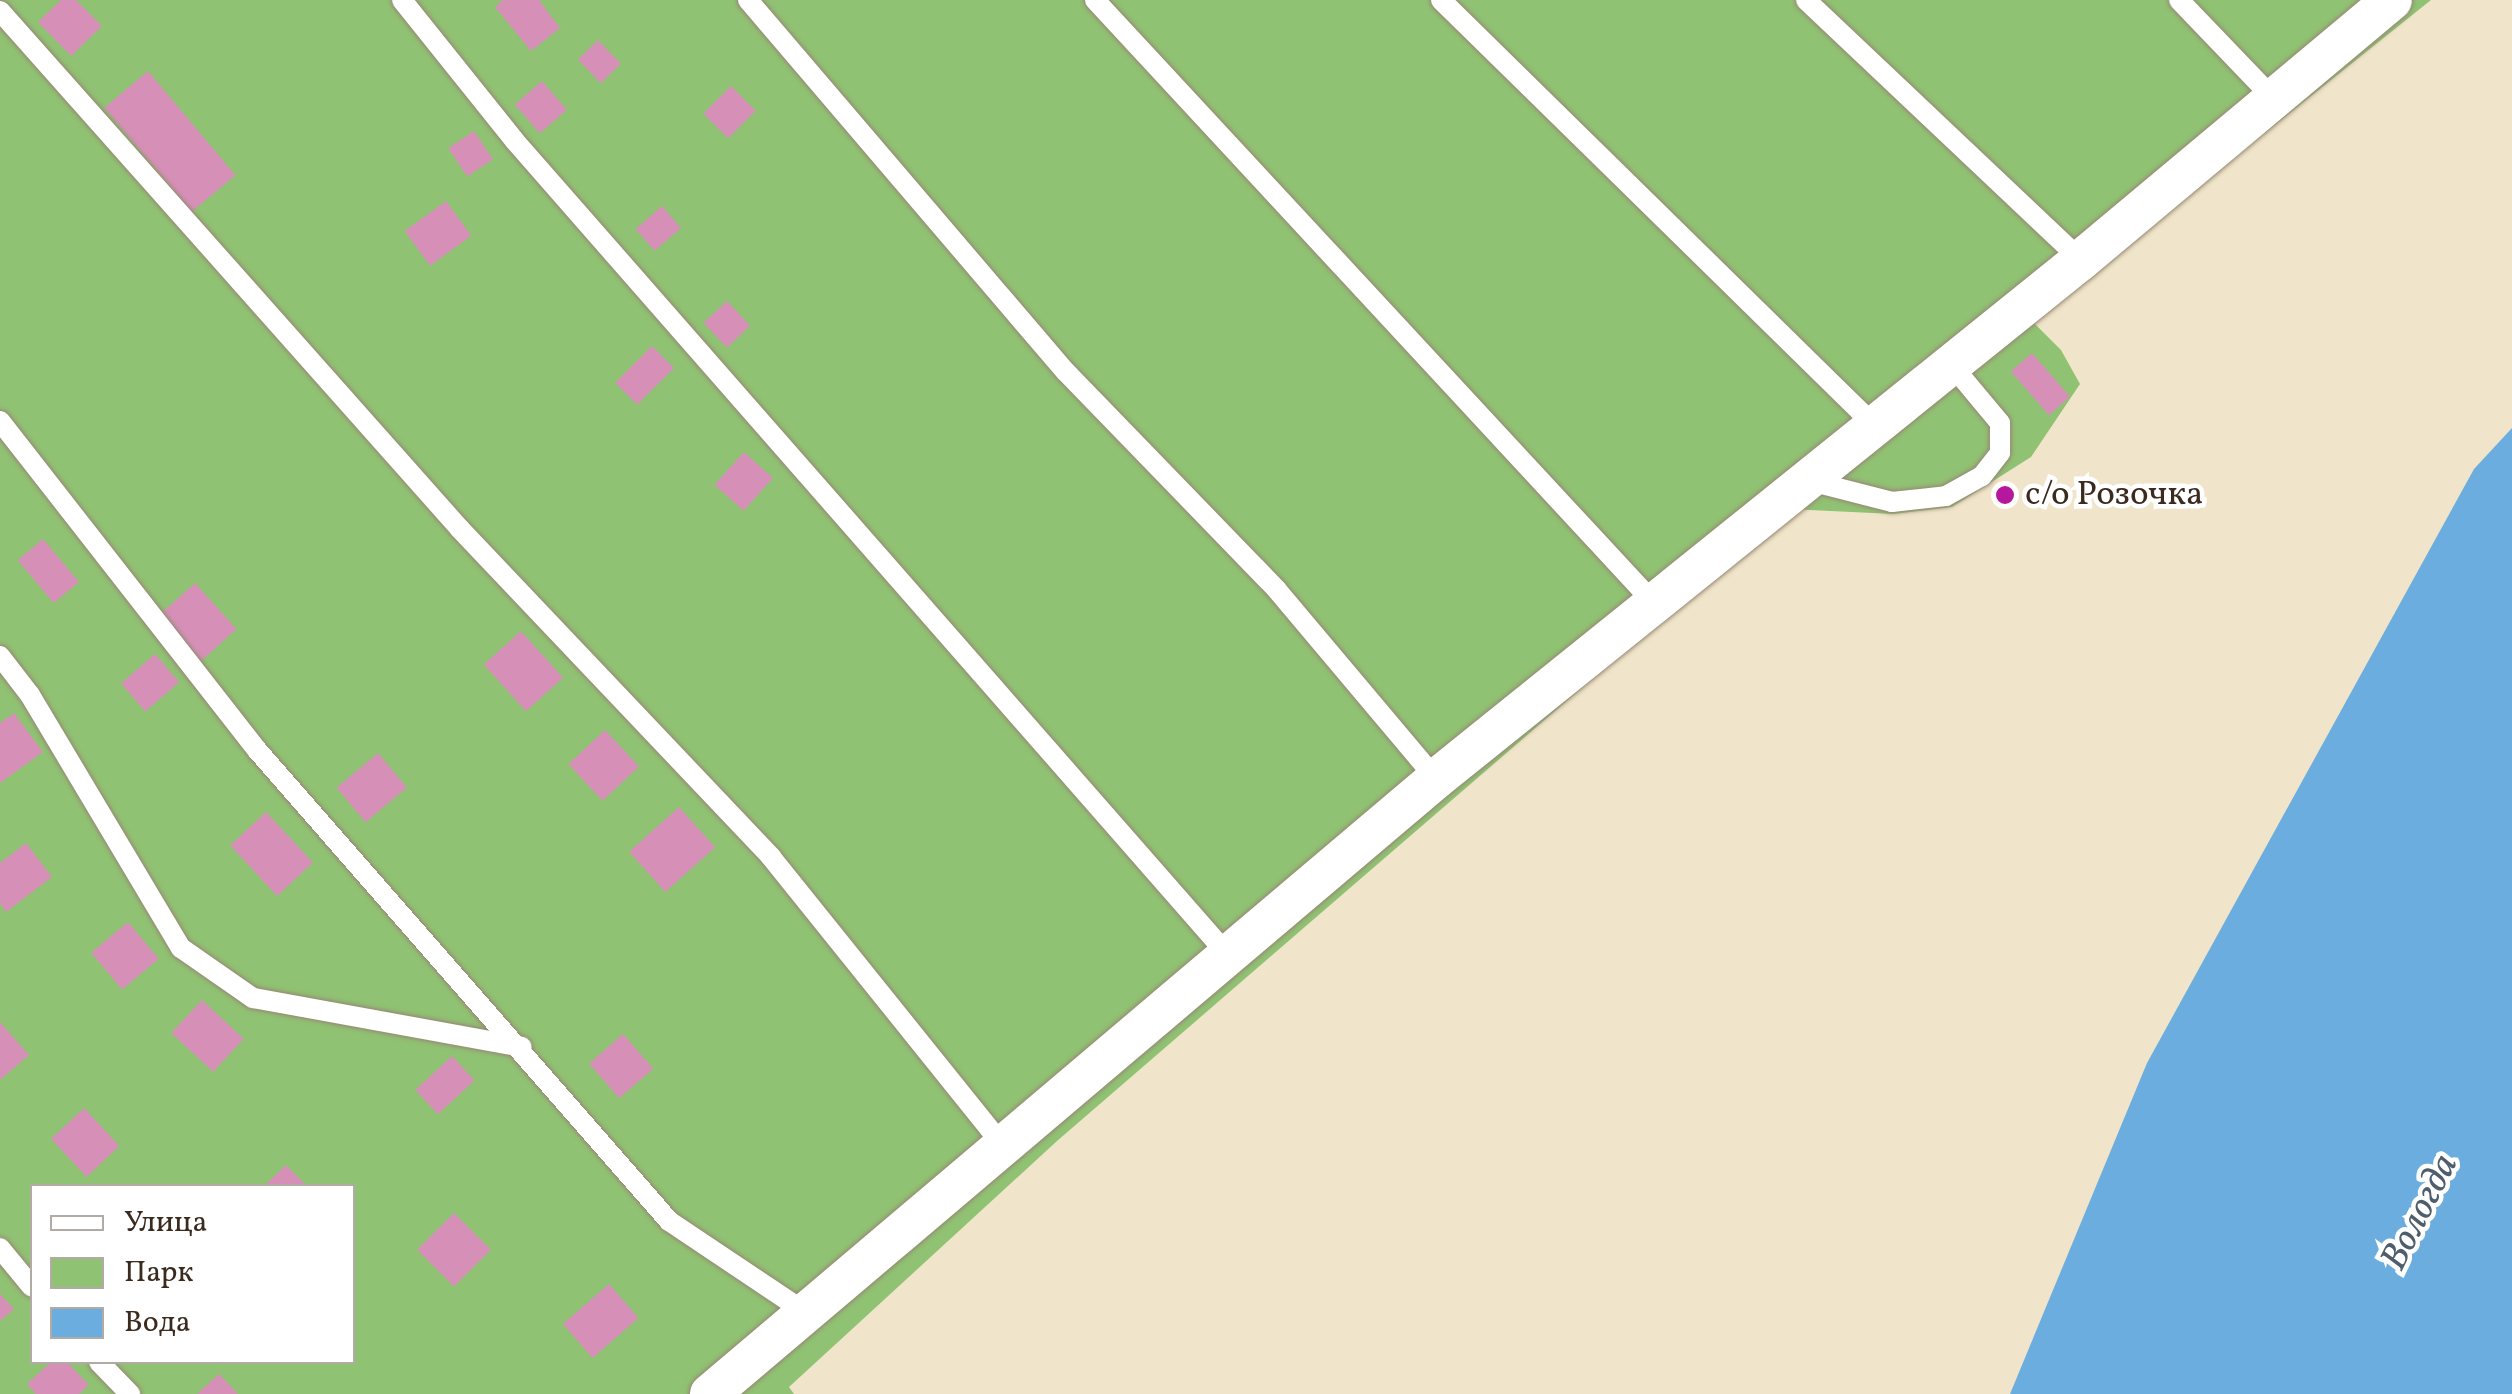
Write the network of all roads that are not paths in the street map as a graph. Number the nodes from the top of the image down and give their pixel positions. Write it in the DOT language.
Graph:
graph roads {
  1 [pos="402,0"];
  2 [pos="748,0"];
  3 [pos="1095,0"];
  4 [pos="1441,0"];
  5 [pos="1806,0"];
  6 [pos="2179,0"];
  7 [pos="2392,0"];
  8 [pos="0,11"];
  9 [pos="2275,100"];
  10 [pos="2081,260"];
  11 [pos="1950,363"];
  12 [pos="0,420"];
  13 [pos="1873,424"];
  14 [pos="1804,480"];
  15 [pos="1653,602"];
  16 [pos="0,656"];
  17 [pos="1436,779"];
  18 [pos="1228,955"];
  19 [pos="522,1047"];
  20 [pos="1003,1146"];
  21 [pos="0,1248"];
  22 [pos="30,1284"];
  23 [pos="808,1314"];
  24 [pos="101,1364"];
  25 [pos="130,1394"];
  26 [pos="710,1394"];
  1 -- 18 [label="lane"];
  2 -- 17 [label="lane"];
  3 -- 15 [label="lane"];
  4 -- 13 [label="lane"];
  5 -- 10 [label="lane"];
  6 -- 9 [label="lane"];
  7 -- 9 [label="street"];
  8 -- 20 [label="lane"];
  9 -- 10 [label="street"];
  10 -- 11 [label="street"];
  11 -- 13 [label="street"];
  11 -- 14 [label="lane"];
  12 -- 19 [label="lane"];
  13 -- 14 [label="street"];
  14 -- 15 [label="street"];
  15 -- 17 [label="street"];
  16 -- 19 [label="lane"];
  17 -- 18 [label="street"];
  18 -- 20 [label="street"];
  19 -- 23 [label="lane"];
  20 -- 23 [label="street"];
  21 -- 22 [label="lane"];
  23 -- 26 [label="street"];
  24 -- 25 [label="lane"];
}
